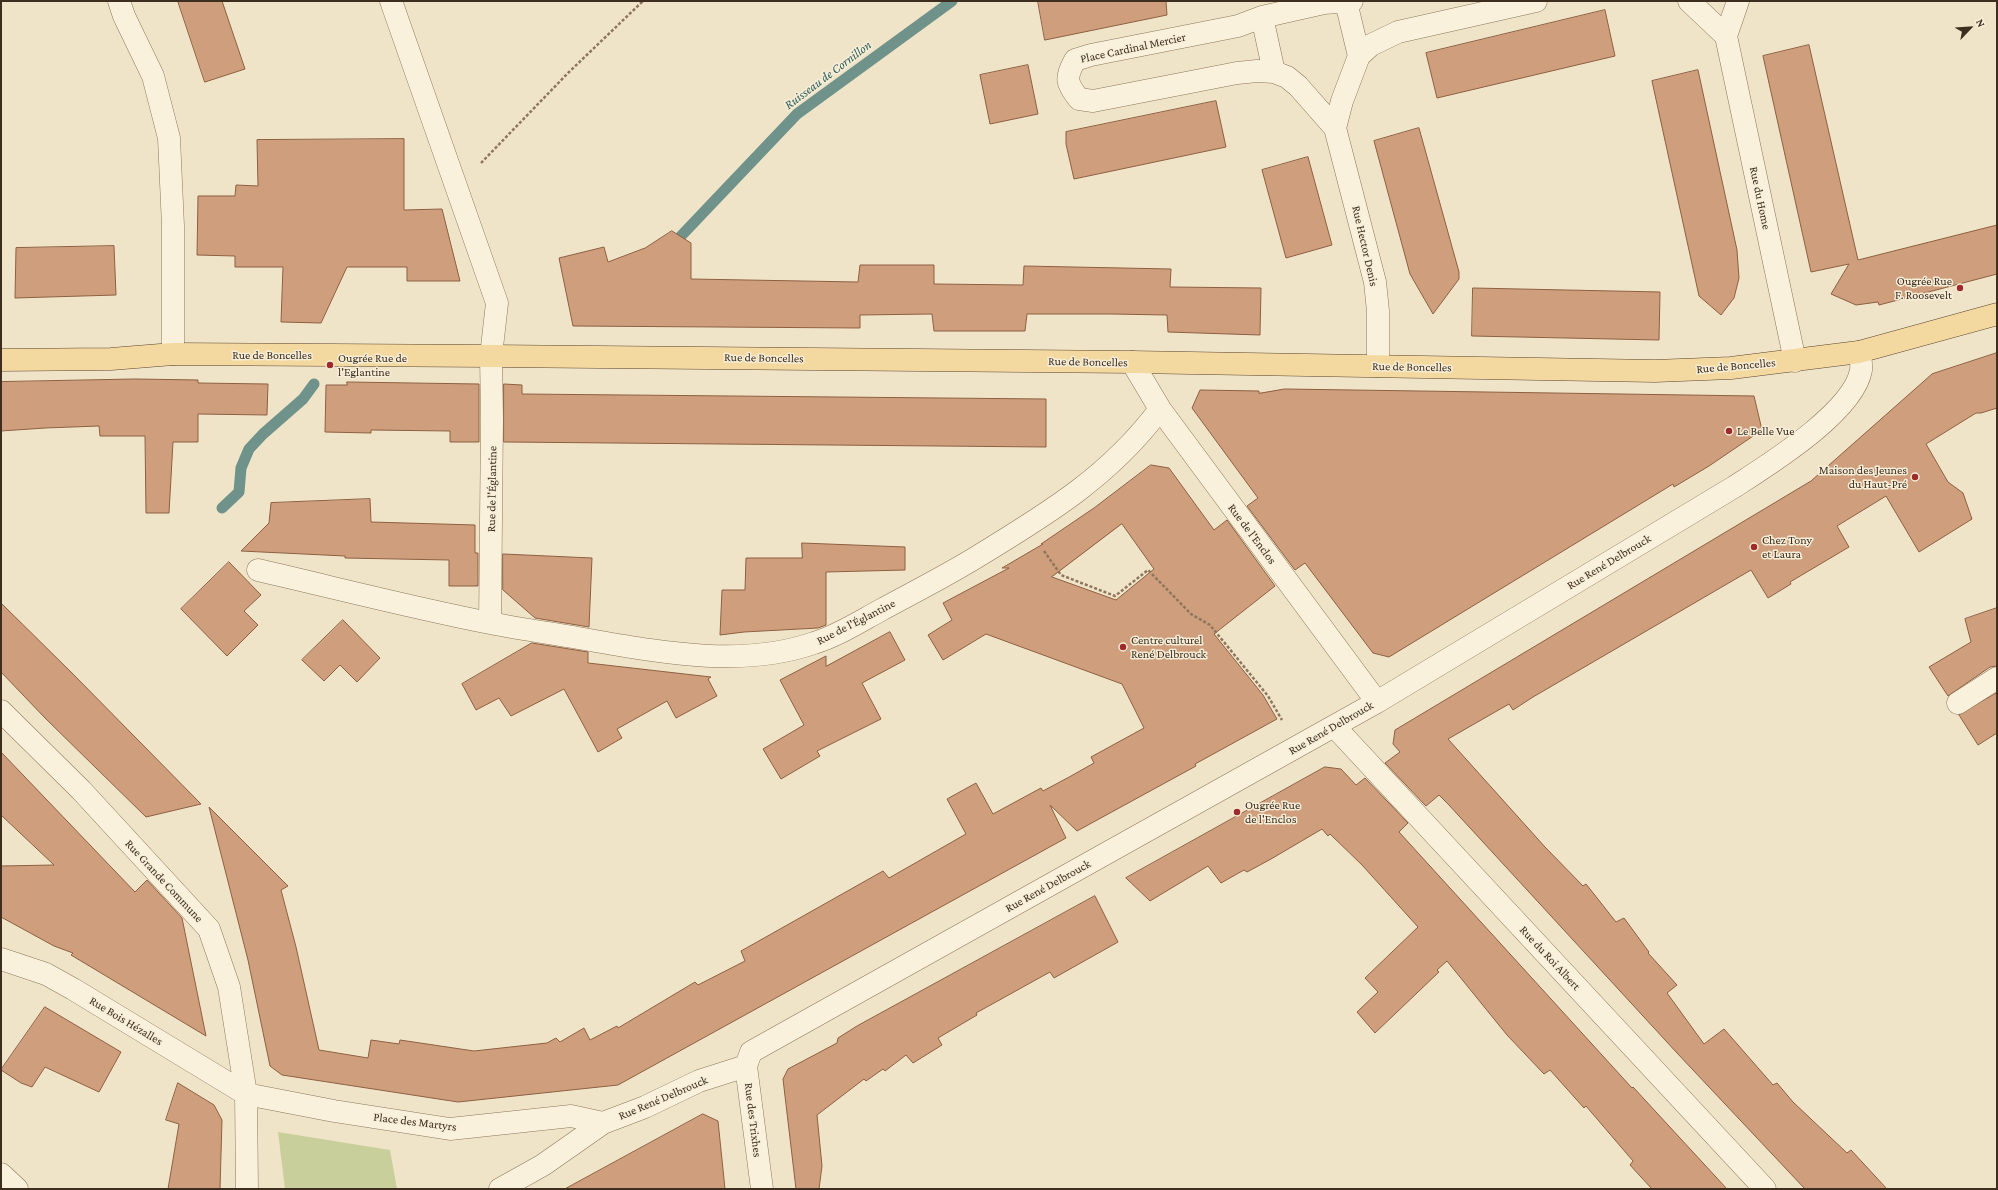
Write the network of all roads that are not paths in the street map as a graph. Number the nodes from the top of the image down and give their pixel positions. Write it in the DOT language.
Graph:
graph roads {
  1 [pos="119,1"];
  2 [pos="391,1"];
  3 [pos="1536,1"];
  4 [pos="1689,1"];
  5 [pos="1738,1"];
  6 [pos="1349,2"];
  7 [pos="1262,17"];
  8 [pos="1726,36"];
  9 [pos="1358,56"];
  10 [pos="1274,72"];
  11 [pos="1335,128"];
  12 [pos="1997,314"];
  13 [pos="1859,352"];
  14 [pos="173,354"];
  15 [pos="491,356"];
  16 [pos="1,360"];
  17 [pos="1795,361"];
  18 [pos="1132,362"];
  19 [pos="1378,366"];
  20 [pos="1160,409"];
  21 [pos="258,570"];
  22 [pos="490,623"];
  23 [pos="1997,678"];
  24 [pos="1377,702"];
  25 [pos="1958,703"];
  26 [pos="1,712"];
  27 [pos="1334,726"];
  28 [pos="1,959"];
  29 [pos="748,1059"];
  30 [pos="246,1094"];
  31 [pos="604,1123"];
  32 [pos="1,1174"];
  33 [pos="17,1189"];
  34 [pos="247,1189"];
  35 [pos="500,1189"];
  36 [pos="762,1189"];
  37 [pos="1765,1189"];
  1 -- 14 [label="street"];
  2 -- 15 [label="street, Rue de l'Églantine"];
  3 -- 9 [label="street"];
  4 -- 8 [label="street"];
  5 -- 8 [label="street"];
  6 -- 7 [label="street, Place Cardinal Mercier"];
  6 -- 9 [label="street, Place Cardinal Mercier"];
  7 -- 10 [label="street"];
  7 -- 10 [label="street, Place Cardinal Mercier"];
  8 -- 17 [label="street, Rue du Home"];
  9 -- 11 [label="street"];
  10 -- 11 [label="street, Place Cardinal Mercier"];
  11 -- 19 [label="street, Rue Hector Denis"];
  12 -- 13 [label="main road, Rue de Boncelles"];
  13 -- 17 [label="main road, Rue de Boncelles"];
  13 -- 24 [label="street, Rue René Delbrouck"];
  14 -- 15 [label="main road, Rue de Boncelles"];
  14 -- 16 [label="main road, Rue de Boncelles"];
  15 -- 18 [label="main road, Rue de Boncelles"];
  15 -- 22 [label="street, Rue de l'Églantine"];
  17 -- 19 [label="main road, Rue de Boncelles"];
  18 -- 19 [label="main road, Rue de Boncelles"];
  18 -- 20 [label="street, Rue de l'Enclos"];
  20 -- 22 [label="street, Rue de l'Églantine"];
  20 -- 24 [label="street, Rue de l'Enclos"];
  21 -- 22 [label="street, Rue de l'Églantine"];
  23 -- 25 [label="street"];
  24 -- 27 [label="street, Rue René Delbrouck"];
  26 -- 30 [label="street, Rue Grande Commune"];
  27 -- 29 [label="street, Rue René Delbrouck"];
  27 -- 37 [label="street, Rue du Roi Albert"];
  28 -- 30 [label="street, Rue Bois Hézalles"];
  29 -- 31 [label="street, Rue René Delbrouck"];
  29 -- 36 [label="street, Rue des Trixhes"];
  30 -- 31 [label="street, Place des Martyrs"];
  30 -- 34 [label="street"];
  31 -- 35 [label="street"];
  32 -- 33 [label="street"];
}
